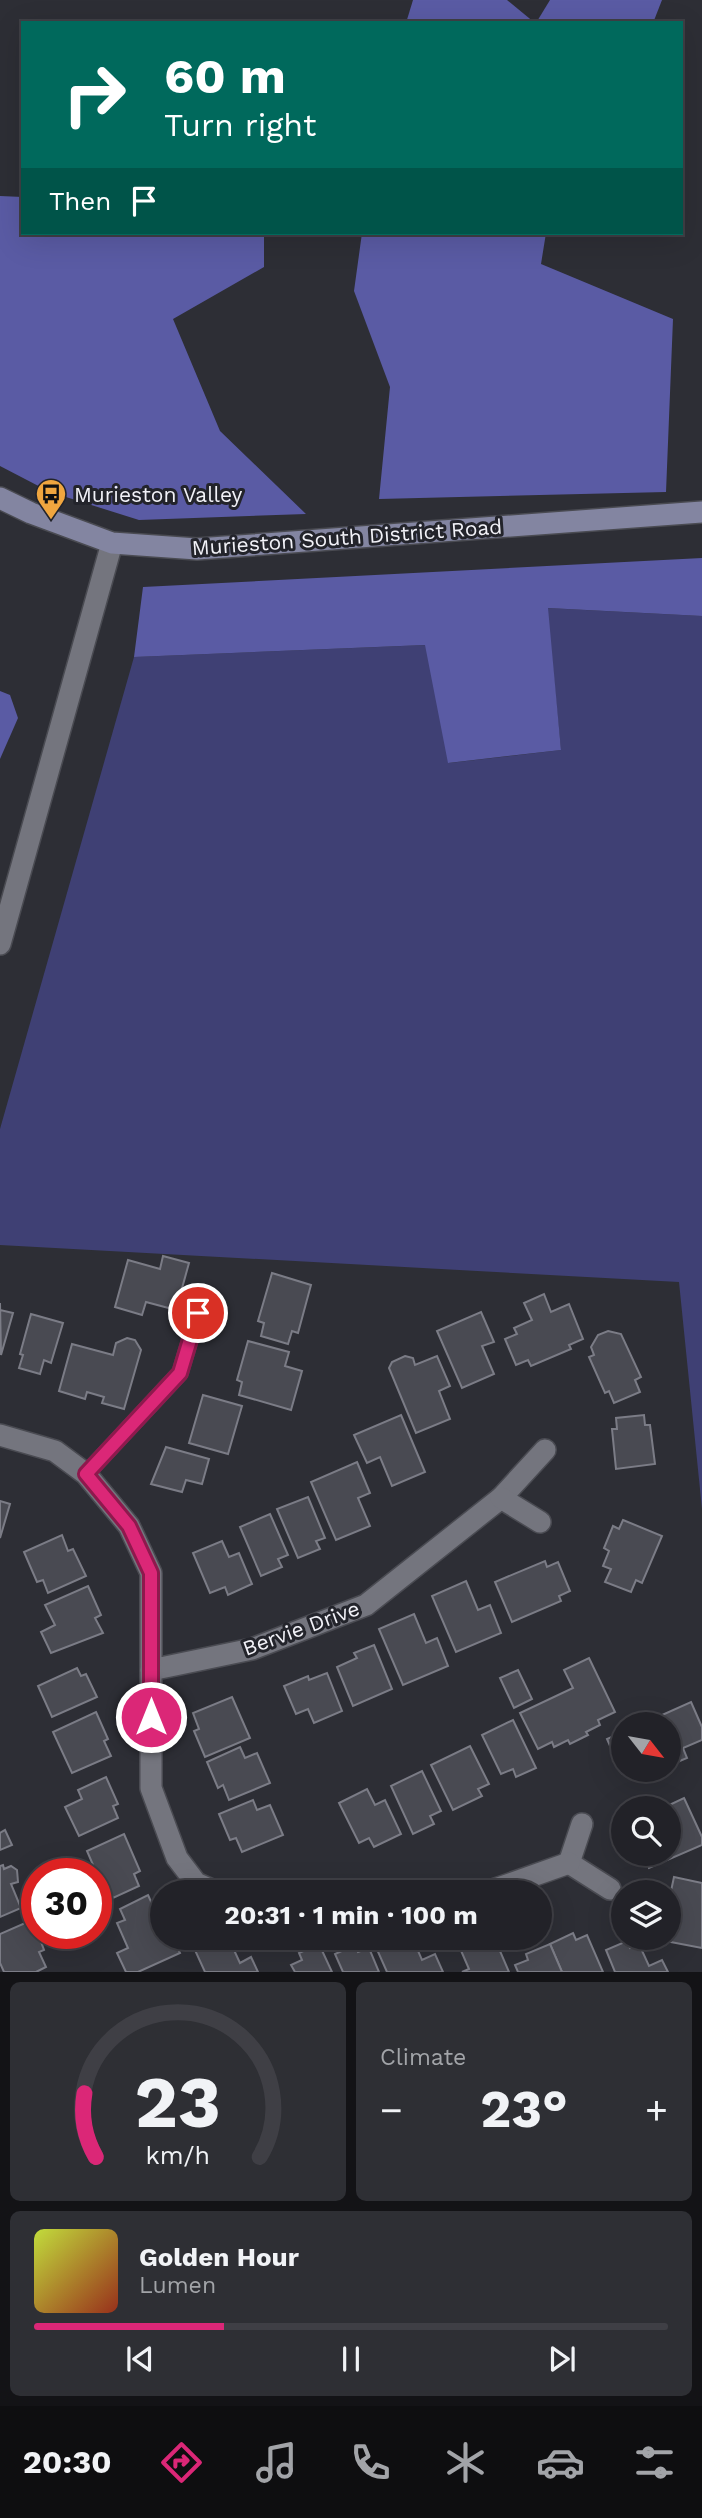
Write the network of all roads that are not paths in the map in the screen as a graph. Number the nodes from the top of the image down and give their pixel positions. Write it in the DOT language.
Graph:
graph roads {
  1 [pos="0,498"];
  2 [pos="702,512"];
  3 [pos="111,543"];
  4 [pos="0,944"];
  5 [pos="198,1313"];
  6 [pos="0,1435"];
  7 [pos="545,1450"];
  8 [pos="86,1474"];
  9 [pos="501,1498"];
  10 [pos="540,1522"];
  11 [pos="151,1670"];
  12 [pos="582,1824"];
  13 [pos="569,1863"];
  14 [pos="194,1880"];
  15 [pos="521,1880"];
  16 [pos="610,1889"];
  1 -- 3 [label="street, Murieston South District Road"];
  2 -- 3 [label="street, Murieston South District Road"];
  3 -- 4 [label="street"];
  5 -- 8 [label="lane"];
  6 -- 8 [label="street"];
  7 -- 9 [label="street, Bervie Drive"];
  8 -- 11 [label="street"];
  9 -- 10 [label="street"];
  9 -- 11 [label="street, Bervie Drive"];
  11 -- 14 [label="street"];
  12 -- 13 [label="street"];
  13 -- 15 [label="street"];
  13 -- 16 [label="street"];
}
